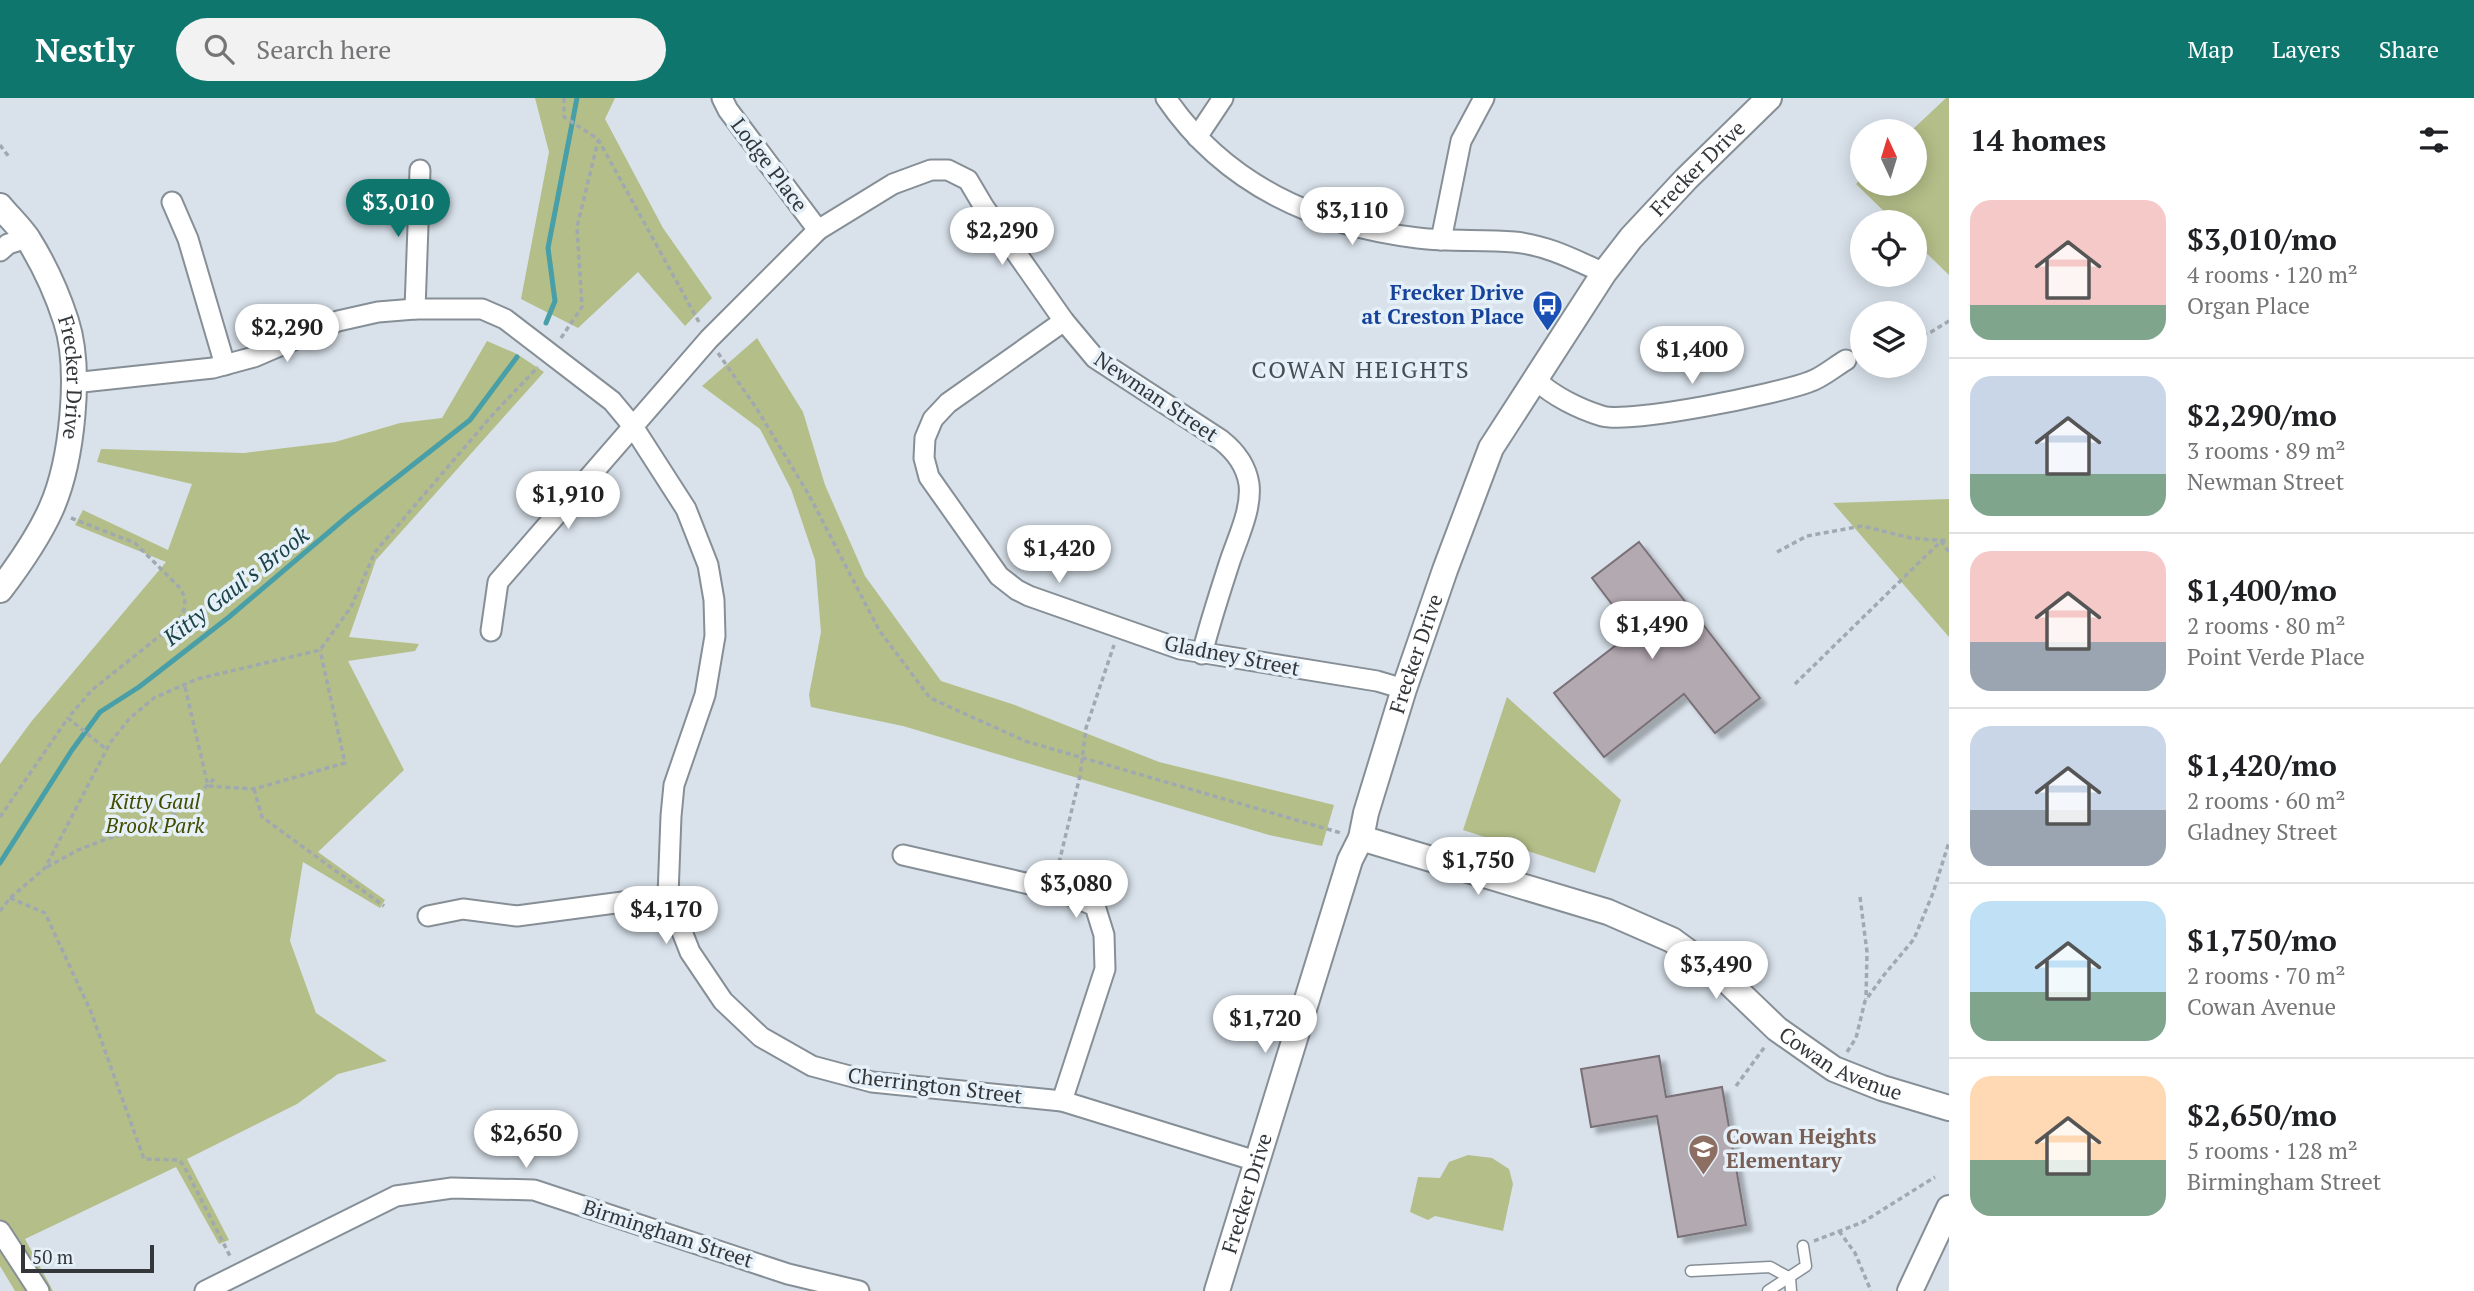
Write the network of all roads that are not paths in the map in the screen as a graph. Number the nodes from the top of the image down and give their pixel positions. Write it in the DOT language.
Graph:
graph roads {
  1 [pos="722,98"];
  2 [pos="1166,98"];
  3 [pos="1223,98"];
  4 [pos="1484,98"];
  5 [pos="1769,98"];
  6 [pos="1197,138"];
  7 [pos="420,170"];
  8 [pos="172,202"];
  9 [pos="0,206"];
  10 [pos="818,230"];
  11 [pos="27,238"];
  12 [pos="1441,240"];
  13 [pos="0,251"];
  14 [pos="1604,273"];
  15 [pos="415,309"];
  16 [pos="1064,321"];
  17 [pos="1846,360"];
  18 [pos="225,365"];
  19 [pos="1536,380"];
  20 [pos="73,383"];
  21 [pos="632,425"];
  22 [pos="0,590"];
  23 [pos="491,631"];
  24 [pos="1202,654"];
  25 [pos="1404,689"];
  26 [pos="1351,836"];
  27 [pos="902,855"];
  28 [pos="668,895"];
  29 [pos="428,916"];
  30 [pos="1062,1101"];
  31 [pos="1949,1108"];
  32 [pos="1256,1161"];
  33 [pos="1949,1208"];
  34 [pos="0,1231"];
  35 [pos="1803,1246"];
  36 [pos="1691,1272"];
  37 [pos="1790,1278"];
  38 [pos="39,1291"];
  39 [pos="205,1291"];
  40 [pos="859,1291"];
  41 [pos="1217,1291"];
  42 [pos="1768,1291"];
  43 [pos="1791,1291"];
  44 [pos="1910,1291"];
  1 -- 10 [label="street, Lodge Place"];
  2 -- 6 [label="street"];
  3 -- 6 [label="street"];
  4 -- 12 [label="street"];
  5 -- 14 [label="street, Frecker Drive"];
  6 -- 12 [label="street"];
  7 -- 15 [label="street"];
  8 -- 18 [label="street"];
  9 -- 11 [label="street, Frecker Drive"];
  10 -- 16 [label="street, Newman Street"];
  10 -- 21 [label="street, Newman Street"];
  11 -- 13 [label="street"];
  11 -- 20 [label="street, Frecker Drive"];
  12 -- 14 [label="street"];
  14 -- 19 [label="street, Frecker Drive"];
  15 -- 18 [label="street, Cherrington Street"];
  15 -- 21 [label="street, Cherrington Street"];
  16 -- 24 [label="street, Newman Street"];
  16 -- 24 [label="street, Gladney Street"];
  17 -- 19 [label="street"];
  18 -- 20 [label="street, Cherrington Street"];
  19 -- 25 [label="street, Frecker Drive"];
  20 -- 22 [label="street, Frecker Drive"];
  21 -- 23 [label="street, Newman Street"];
  21 -- 28 [label="street, Cherrington Street"];
  24 -- 25 [label="street, Gladney Street"];
  25 -- 26 [label="street, Frecker Drive"];
  26 -- 31 [label="street, Cowan Avenue"];
  26 -- 32 [label="street, Frecker Drive"];
  27 -- 30 [label="street"];
  28 -- 29 [label="street"];
  28 -- 30 [label="street, Cherrington Street"];
  30 -- 32 [label="street, Cherrington Street"];
  32 -- 41 [label="street, Frecker Drive"];
  33 -- 44 [label="street"];
  34 -- 38 [label="street"];
  35 -- 37 [label="lane"];
  36 -- 37 [label="lane"];
  37 -- 42 [label="lane"];
  37 -- 43 [label="lane"];
  39 -- 40 [label="street, Birmingham Street"];
}
